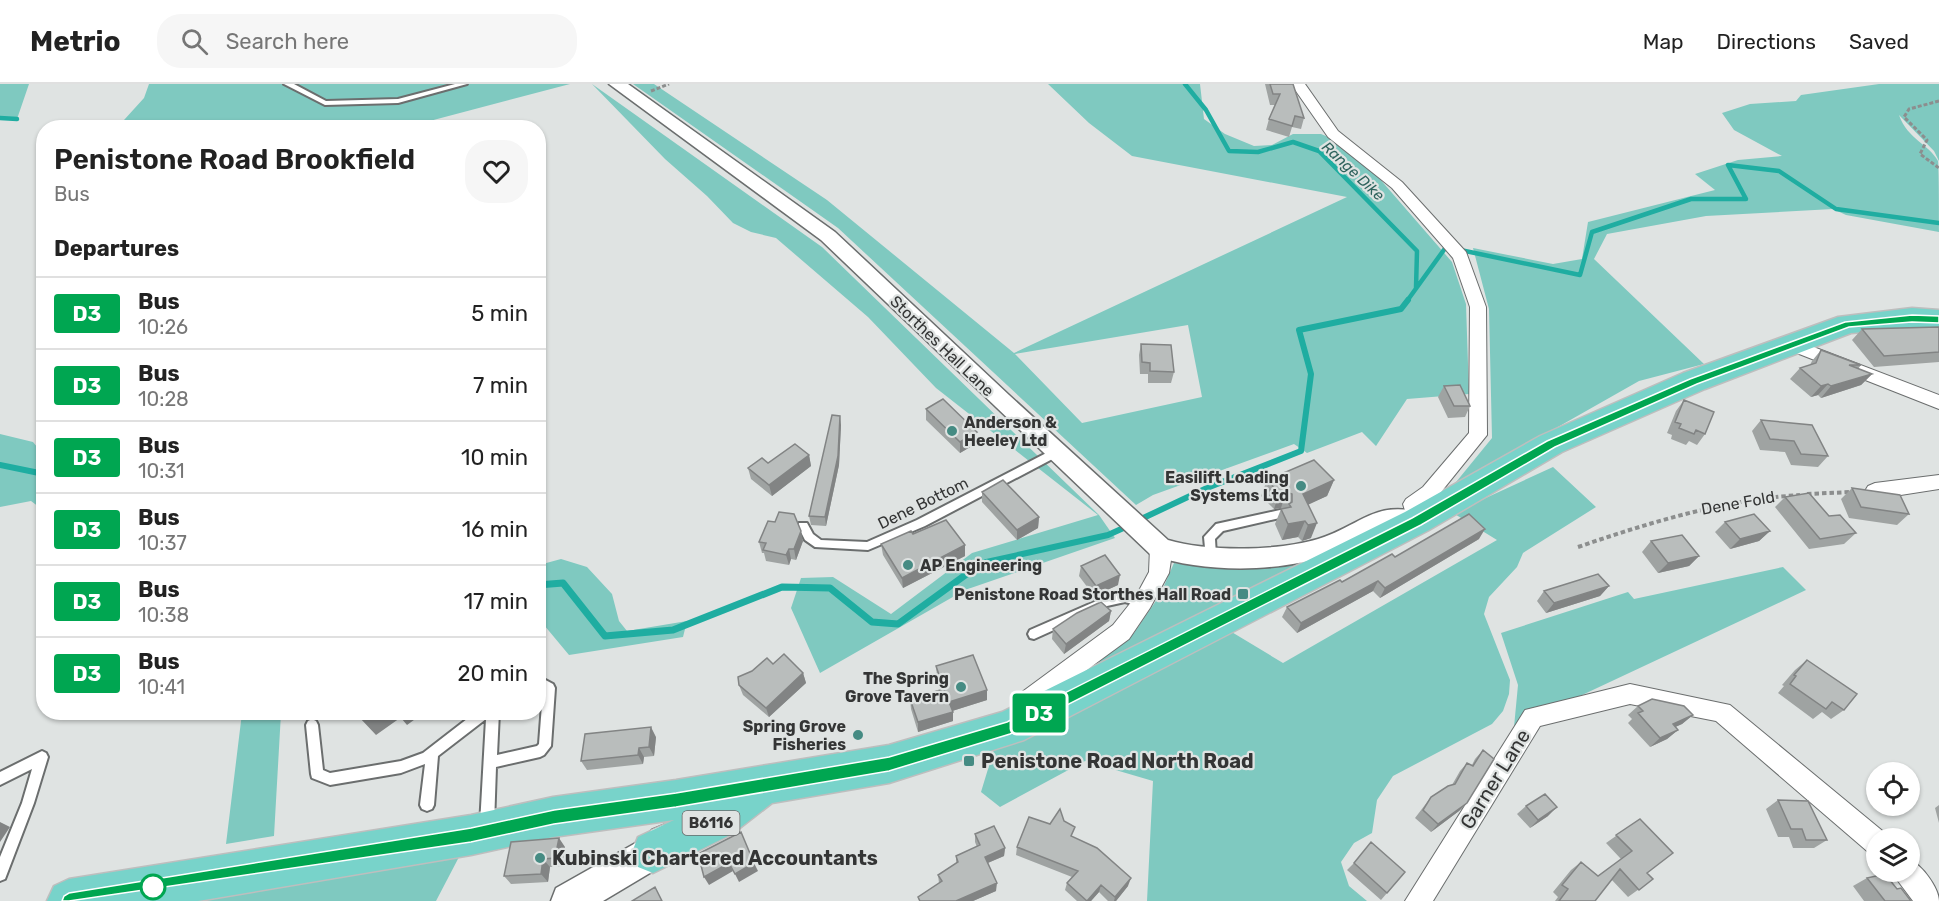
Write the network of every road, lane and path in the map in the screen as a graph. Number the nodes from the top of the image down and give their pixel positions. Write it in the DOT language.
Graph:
graph roads {
  1 [pos="288,84"];
  2 [pos="463,84"];
  3 [pos="617,84"];
  4 [pos="1298,84"];
  5 [pos="1939,101"];
  6 [pos="1939,168"];
  7 [pos="1939,320"];
  8 [pos="1790,344"];
  9 [pos="1939,402"];
  10 [pos="1056,452"];
  11 [pos="1939,482"];
  12 [pos="1875,491"];
  13 [pos="1280,514"];
  14 [pos="1417,521"];
  15 [pos="803,526"];
  16 [pos="1154,543"];
  17 [pos="1578,547"];
  18 [pos="1210,556"];
  19 [pos="1143,602"];
  20 [pos="1034,634"];
  21 [pos="546,686"];
  22 [pos="475,720"];
  23 [pos="492,720"];
  24 [pos="1022,722"];
  25 [pos="312,725"];
  26 [pos="432,753"];
  27 [pos="489,762"];
  28 [pos="0,779"];
  29 [pos="763,785"];
  30 [pos="676,800"];
  31 [pos="428,805"];
  32 [pos="487,831"];
  33 [pos="1866,834"];
  34 [pos="653,852"];
  35 [pos="0,874"];
  36 [pos="1915,882"];
  37 [pos="69,901"];
  38 [pos="568,901"];
  39 [pos="1418,901"];
  40 [pos="1929,901"];
  1 -- 2 [label="lane"];
  3 -- 10 [label="street, Storthes Hall Lane"];
  4 -- 14 [label="street"];
  5 -- 6 [label="path"];
  7 -- 8 [label="highway"];
  8 -- 9 [label="street"];
  8 -- 14 [label="highway"];
  10 -- 15 [label="lane, Dene Bottom"];
  10 -- 16 [label="street, Storthes Hall Lane"];
  11 -- 12 [label="street"];
  12 -- 17 [label="path, Dene Fold"];
  13 -- 18 [label="lane"];
  14 -- 18 [label="street"];
  14 -- 24 [label="highway"];
  16 -- 18 [label="street"];
  16 -- 19 [label="street"];
  19 -- 20 [label="lane"];
  19 -- 24 [label="street"];
  21 -- 27 [label="lane"];
  22 -- 26 [label="lane"];
  23 -- 27 [label="lane"];
  24 -- 29 [label="highway"];
  25 -- 26 [label="lane"];
  26 -- 31 [label="lane"];
  27 -- 32 [label="lane"];
  28 -- 35 [label="lane"];
  29 -- 30 [label="highway"];
  29 -- 34 [label="highway, B6116"];
  30 -- 32 [label="highway"];
  30 -- 34 [label="main road, B6116"];
  32 -- 37 [label="highway"];
  33 -- 39 [label="street, Garner Lane"];
  34 -- 38 [label="main road, B6116"];
  36 -- 40 [label="street"];
}
